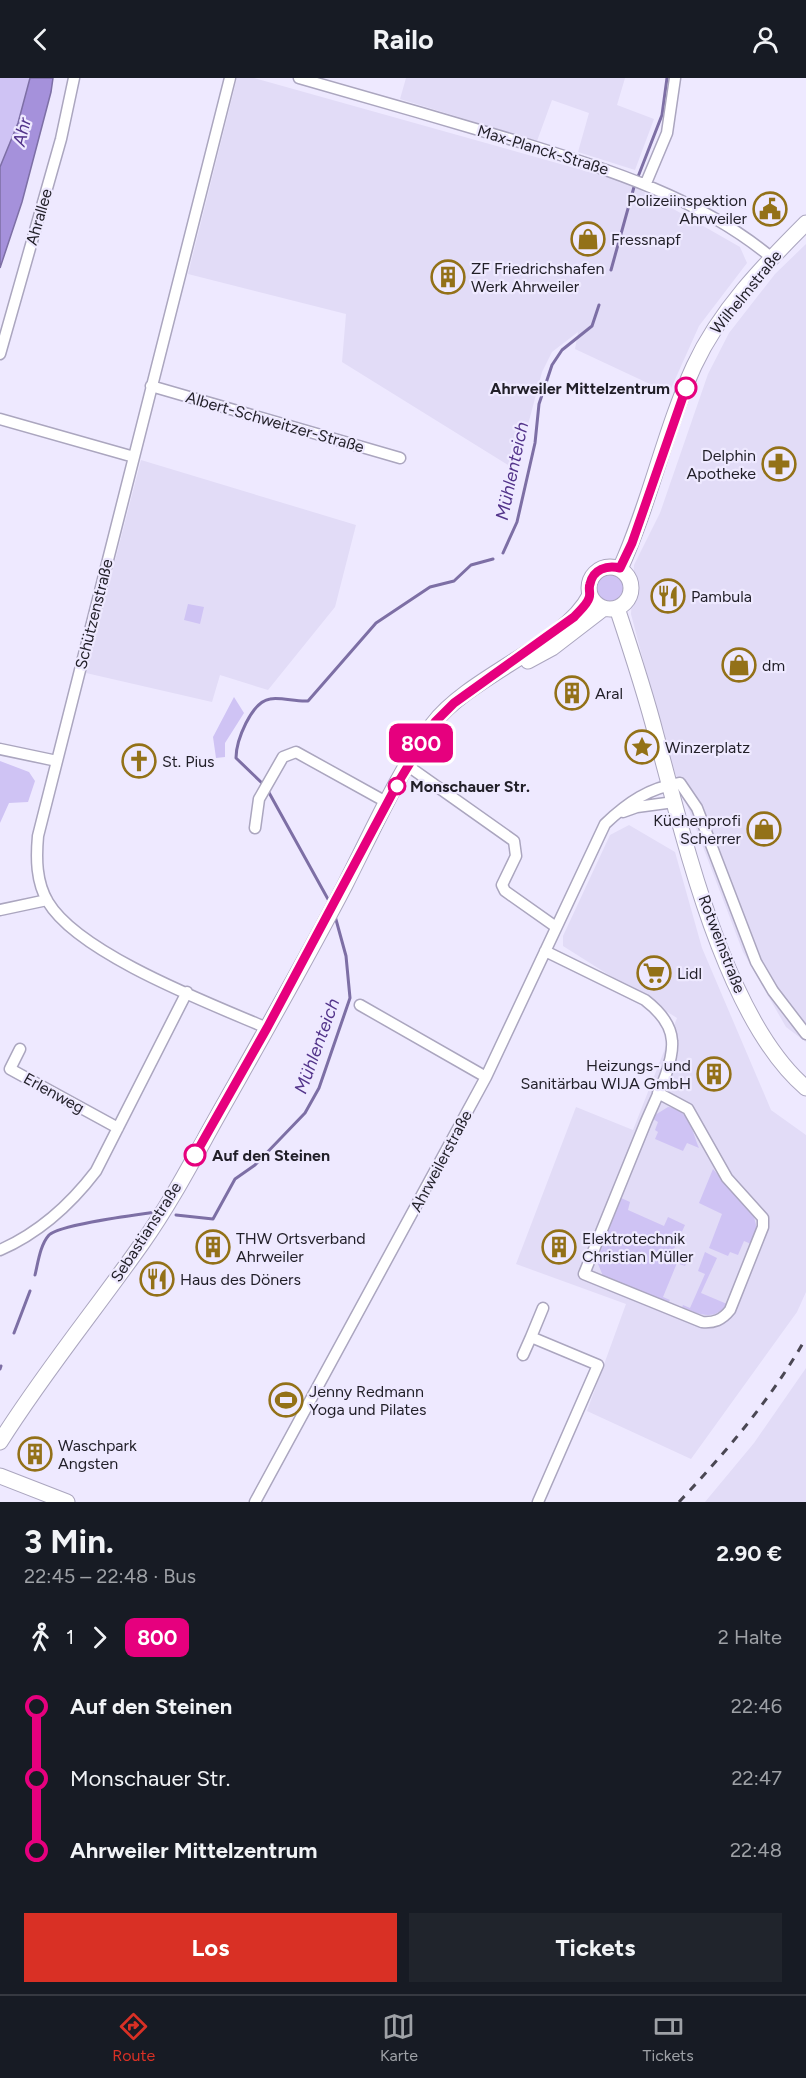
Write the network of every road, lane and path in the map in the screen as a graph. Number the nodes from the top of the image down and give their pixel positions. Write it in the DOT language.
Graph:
graph roads {
  1 [pos="74,78"];
  2 [pos="230,78"];
  3 [pos="299,78"];
  4 [pos="675,78"];
  5 [pos="640,181"];
  6 [pos="806,223"];
  7 [pos="772,258"];
  8 [pos="0,354"];
  9 [pos="151,387"];
  10 [pos="0,419"];
  11 [pos="134,457"];
  12 [pos="400,458"];
  13 [pos="620,568"];
  14 [pos="590,596"];
  15 [pos="610,608"];
  16 [pos="548,643"];
  17 [pos="0,749"];
  18 [pos="57,761"];
  19 [pos="408,766"];
  20 [pos="668,785"];
  21 [pos="674,802"];
  22 [pos="388,803"];
  23 [pos="615,815"];
  24 [pos="255,828"];
  25 [pos="47,900"];
  26 [pos="0,910"];
  27 [pos="556,927"];
  28 [pos="545,951"];
  29 [pos="187,992"];
  30 [pos="360,1005"];
  31 [pos="267,1028"];
  32 [pos="806,1034"];
  33 [pos="20,1049"];
  34 [pos="486,1077"];
  35 [pos="806,1088"];
  36 [pos="658,1093"];
  37 [pos="118,1128"];
  38 [pos="3,1246"];
  39 [pos="543,1308"];
  40 [pos="531,1336"];
  41 [pos="523,1355"];
  42 [pos="0,1442"];
  43 [pos="0,1476"];
  44 [pos="67,1502"];
  45 [pos="255,1502"];
  46 [pos="538,1502"];
  1 -- 8 [label="street, Ahrallee"];
  2 -- 9 [label="street, Schützenstraße"];
  3 -- 5 [label="street, Max-Planck-Straße"];
  4 -- 5 [label="street"];
  5 -- 7 [label="street, Max-Planck-Straße"];
  6 -- 7 [label="main road, Wilhelmstraße"];
  7 -- 13 [label="main road, Wilhelmstraße"];
  9 -- 11 [label="street, Schützenstraße"];
  9 -- 12 [label="street, Albert-Schweitzer-Straße"];
  10 -- 11 [label="street"];
  11 -- 18 [label="street, Schützenstraße"];
  13 -- 14 [label="main road"];
  13 -- 15 [label="main road"];
  14 -- 15 [label="main road"];
  14 -- 16 [label="main road, Sebastianstraße"];
  15 -- 16 [label="main road, Sebastianstraße"];
  15 -- 20 [label="main road, Rotweinstraße"];
  16 -- 19 [label="main road, Sebastianstraße"];
  17 -- 18 [label="street"];
  18 -- 25 [label="street, Schützenstraße"];
  19 -- 22 [label="main road, Sebastianstraße"];
  19 -- 27 [label="street"];
  20 -- 21 [label="main road, Rotweinstraße"];
  20 -- 23 [label="street, Ahrweilerstraße"];
  20 -- 32 [label="street, Rotweinstraße"];
  21 -- 23 [label="street"];
  21 -- 35 [label="main road, Rotweinstraße"];
  22 -- 24 [label="street"];
  22 -- 31 [label="main road, Sebastianstraße"];
  23 -- 27 [label="street, Ahrweilerstraße"];
  25 -- 26 [label="street"];
  25 -- 29 [label="street, Schützenstraße"];
  27 -- 28 [label="street, Ahrweilerstraße"];
  28 -- 34 [label="street, Ahrweilerstraße"];
  28 -- 36 [label="street"];
  29 -- 31 [label="street, Schützenstraße"];
  29 -- 37 [label="street"];
  30 -- 34 [label="street"];
  31 -- 42 [label="main road, Sebastianstraße"];
  33 -- 37 [label="street, Erlenweg"];
  34 -- 45 [label="street, Ahrweilerstraße"];
  36 -- 36 [label="street"];
  37 -- 38 [label="street"];
  39 -- 40 [label="street"];
  40 -- 41 [label="street"];
  40 -- 46 [label="street"];
  43 -- 44 [label="main road"];
}
